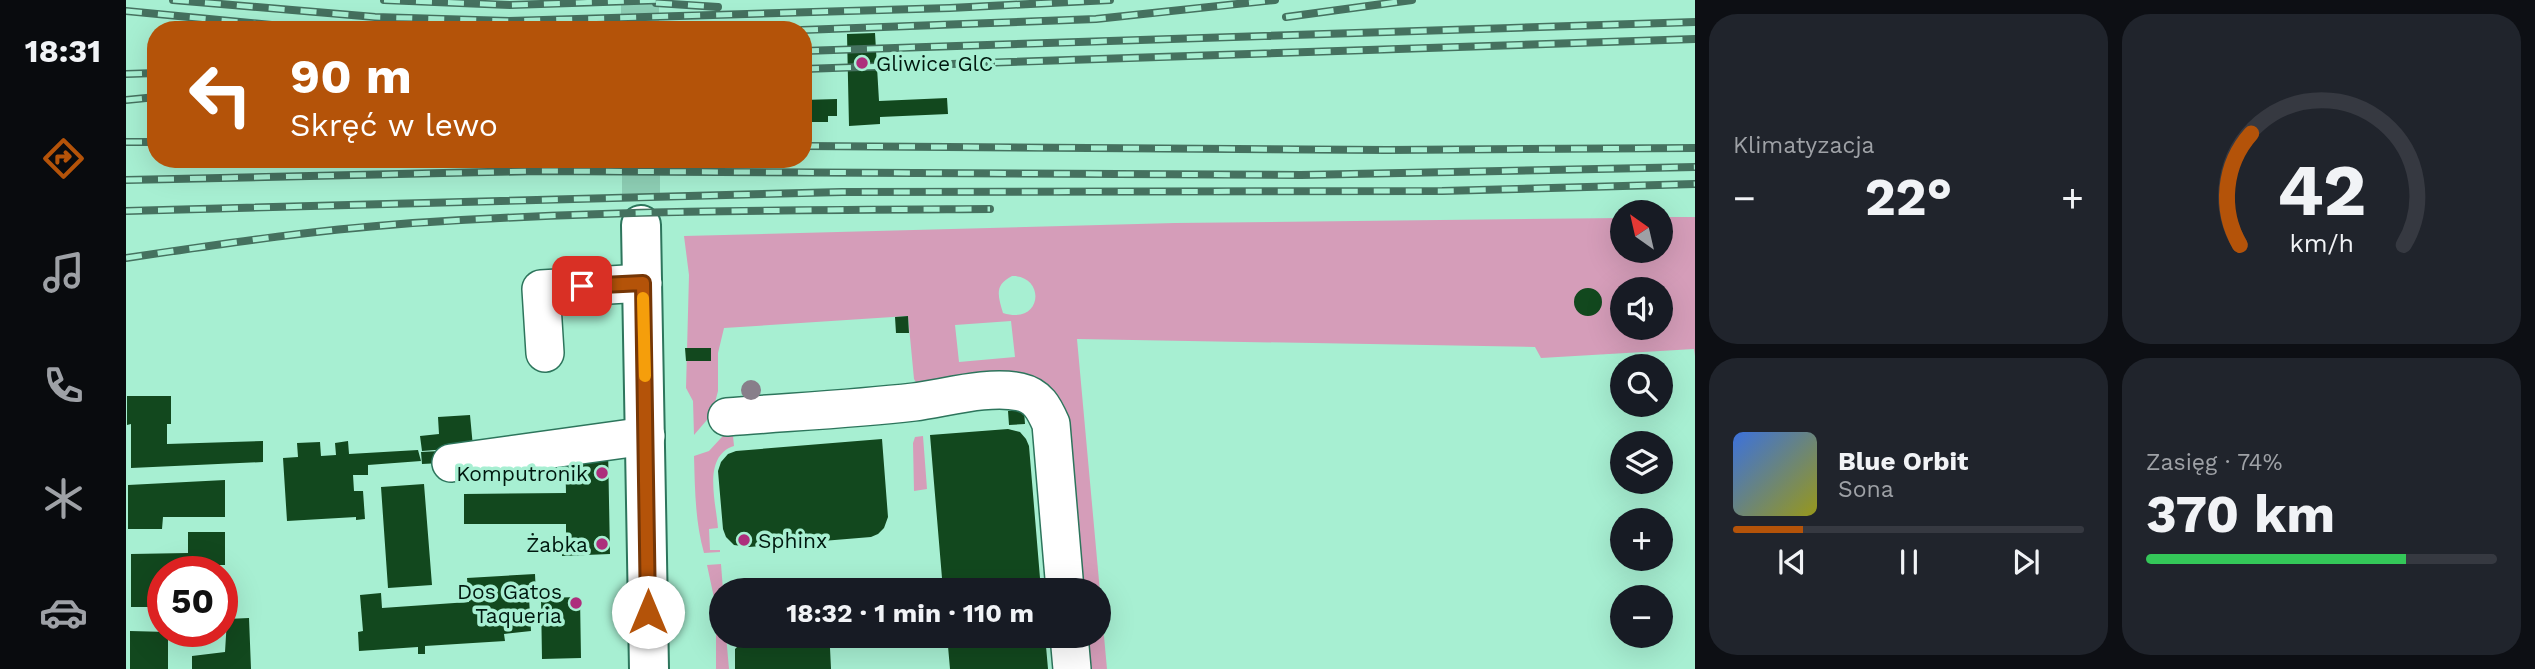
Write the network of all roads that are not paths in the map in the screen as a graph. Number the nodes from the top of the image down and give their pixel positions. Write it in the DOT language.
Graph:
graph roads {
  1 [pos="641,225"];
  2 [pos="643,283"];
  3 [pos="545,353"];
  4 [pos="727,417"];
  5 [pos="646,436"];
  6 [pos="451,463"];
  7 [pos="1064,578"];
  8 [pos="1070,648"];
  9 [pos="649,669"];
  10 [pos="1072,669"];
  1 -- 2 [label="main road"];
  2 -- 3 [label="lane"];
  2 -- 5 [label="main road"];
  4 -- 7 [label="lane"];
  5 -- 6 [label="lane"];
  5 -- 9 [label="main road"];
  8 -- 10 [label="lane"];
}
